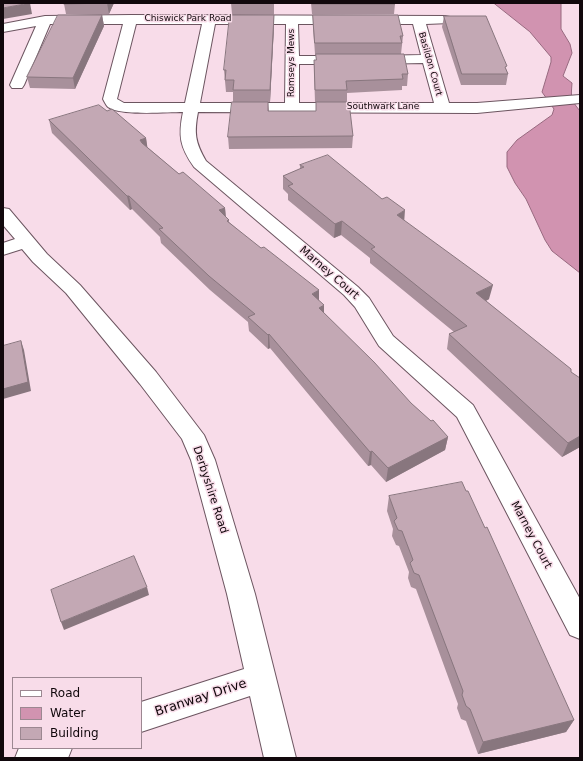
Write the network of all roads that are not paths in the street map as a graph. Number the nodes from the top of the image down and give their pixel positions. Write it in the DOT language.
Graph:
graph roads {
  1 [pos="131,19"];
  2 [pos="45,20"];
  3 [pos="209,20"];
  4 [pos="292,20"];
  5 [pos="418,20"];
  6 [pos="445,20"];
  7 [pos="3,28"];
  8 [pos="292,60"];
  9 [pos="429,60"];
  10 [pos="17,85"];
  11 [pos="580,99"];
  12 [pos="192,107"];
  13 [pos="292,107"];
  14 [pos="443,108"];
  15 [pos="3,213"];
  16 [pos="26,241"];
  17 [pos="3,249"];
  18 [pos="580,626"];
  19 [pos="262,678"];
  20 [pos="142,717"];
  21 [pos="54,749"];
  22 [pos="31,758"];
  23 [pos="280,758"];
  1 -- 2 [label="street, Chiswick Park Road"];
  1 -- 3 [label="street, Chiswick Park Road"];
  1 -- 12 [label="street, Southwark Lane"];
  2 -- 7 [label="street, Chiswick Park Road"];
  2 -- 10 [label="street"];
  3 -- 4 [label="street, Chiswick Park Road"];
  3 -- 12 [label="street, Marney Court"];
  4 -- 5 [label="street, Chiswick Park Road"];
  4 -- 8 [label="street, Romseys Mews"];
  5 -- 6 [label="street, Chiswick Park Road"];
  5 -- 9 [label="street, Basildon Court"];
  8 -- 9 [label="street"];
  8 -- 13 [label="street, Romseys Mews"];
  9 -- 14 [label="street, Basildon Court"];
  11 -- 14 [label="street, Southwark Lane"];
  12 -- 13 [label="street, Southwark Lane"];
  12 -- 18 [label="street, Marney Court"];
  13 -- 14 [label="street, Southwark Lane"];
  15 -- 16 [label="street, Derbyshire Road"];
  16 -- 17 [label="street"];
  16 -- 19 [label="street, Derbyshire Road"];
  19 -- 20 [label="street, Branway Drive"];
  19 -- 23 [label="street, Derbyshire Road"];
  21 -- 22 [label="street"];
}
